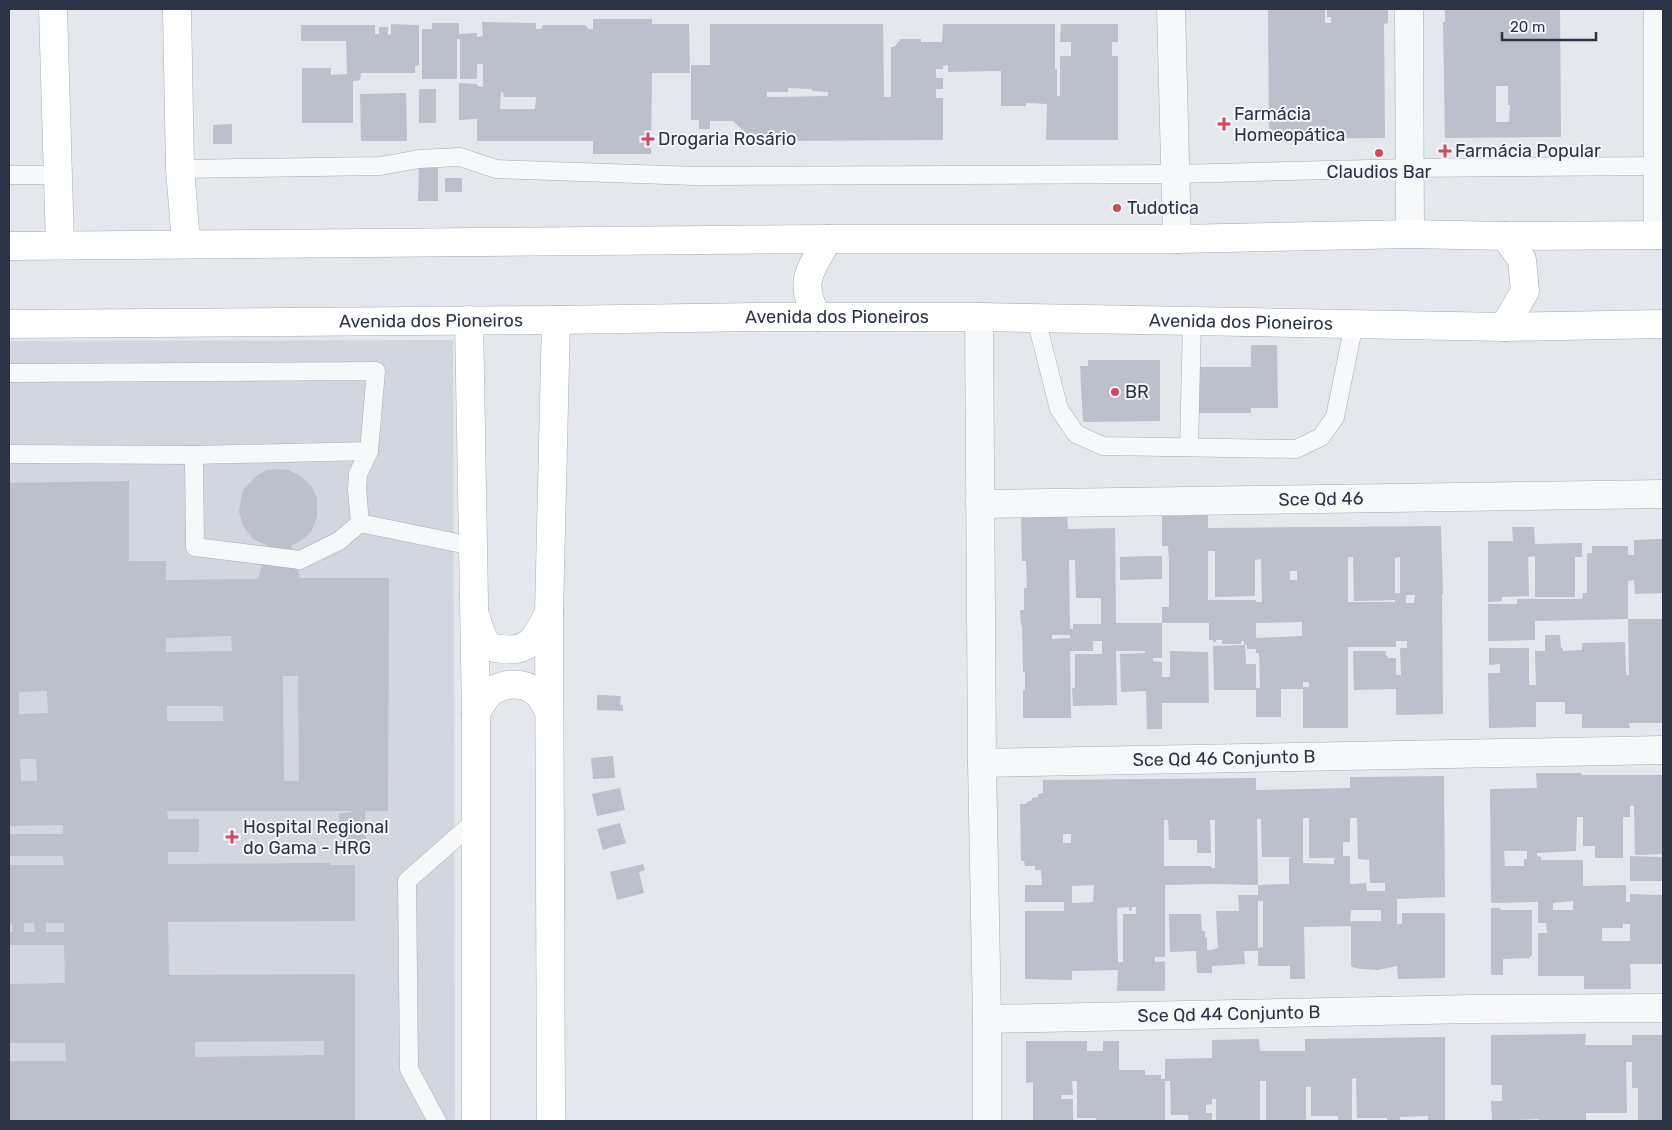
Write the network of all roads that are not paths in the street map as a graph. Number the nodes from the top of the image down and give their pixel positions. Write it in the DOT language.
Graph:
graph roads {
  1 [pos="53,9"];
  2 [pos="177,9"];
  3 [pos="1171,9"];
  4 [pos="1409,9"];
  5 [pos="1658,9"];
  6 [pos="1660,166"];
  7 [pos="1410,168"];
  8 [pos="180,169"];
  9 [pos="58,174"];
  10 [pos="1176,174"];
  11 [pos="9,175"];
  12 [pos="1410,234"];
  13 [pos="1661,235"];
  14 [pos="1505,236"];
  15 [pos="828,239"];
  16 [pos="1176,239"];
  17 [pos="186,243"];
  18 [pos="60,245"];
  19 [pos="9,246"];
  20 [pos="817,317"];
  21 [pos="979,317"];
  22 [pos="1036,319"];
  23 [pos="469,320"];
  24 [pos="556,320"];
  25 [pos="1192,322"];
  26 [pos="9,324"];
  27 [pos="1354,324"];
  28 [pos="1663,324"];
  29 [pos="1504,327"];
  30 [pos="9,373"];
  31 [pos="1188,447"];
  32 [pos="369,451"];
  33 [pos="9,454"];
  34 [pos="194,455"];
  35 [pos="1663,494"];
  36 [pos="980,504"];
  37 [pos="360,523"];
  38 [pos="472,546"];
  39 [pos="473,612"];
  40 [pos="550,613"];
  41 [pos="549,711"];
  42 [pos="476,714"];
  43 [pos="1663,750"];
  44 [pos="982,763"];
  45 [pos="476,820"];
  46 [pos="1663,1008"];
  47 [pos="987,1019"];
  48 [pos="437,1121"];
  49 [pos="476,1121"];
  50 [pos="551,1121"];
  51 [pos="987,1121"];
  1 -- 9 [label="main road"];
  2 -- 8 [label="main road"];
  3 -- 10 [label="street"];
  4 -- 7 [label="street"];
  5 -- 6 [label="street"];
  6 -- 7 [label="lane"];
  6 -- 13 [label="street"];
  7 -- 10 [label="lane"];
  7 -- 12 [label="street"];
  8 -- 10 [label="lane"];
  8 -- 17 [label="main road"];
  9 -- 11 [label="lane"];
  9 -- 18 [label="main road"];
  10 -- 16 [label="street"];
  12 -- 14 [label="main road"];
  12 -- 16 [label="main road"];
  13 -- 14 [label="main road"];
  14 -- 29 [label="main road"];
  15 -- 16 [label="main road"];
  15 -- 17 [label="main road"];
  15 -- 20 [label="main road"];
  17 -- 18 [label="main road"];
  18 -- 19 [label="main road"];
  20 -- 21 [label="main road, Avenida dos Pioneiros"];
  20 -- 24 [label="main road, Avenida dos Pioneiros"];
  21 -- 22 [label="main road, Avenida dos Pioneiros"];
  21 -- 36 [label="street"];
  22 -- 25 [label="main road, Avenida dos Pioneiros"];
  22 -- 31 [label="lane"];
  23 -- 24 [label="main road, Avenida dos Pioneiros"];
  23 -- 26 [label="main road, Avenida dos Pioneiros"];
  23 -- 38 [label="main road"];
  24 -- 40 [label="main road"];
  25 -- 27 [label="main road, Avenida dos Pioneiros"];
  25 -- 31 [label="lane"];
  27 -- 29 [label="main road, Avenida dos Pioneiros"];
  27 -- 31 [label="lane"];
  28 -- 29 [label="main road, Avenida dos Pioneiros"];
  30 -- 32 [label="lane"];
  32 -- 34 [label="lane"];
  32 -- 37 [label="lane"];
  33 -- 34 [label="lane"];
  34 -- 37 [label="lane"];
  35 -- 36 [label="street, Sce Qd 46"];
  36 -- 44 [label="street"];
  37 -- 38 [label="lane"];
  38 -- 39 [label="main road"];
  39 -- 40 [label="main road"];
  39 -- 42 [label="main road"];
  40 -- 41 [label="main road"];
  41 -- 42 [label="main road"];
  41 -- 50 [label="main road"];
  42 -- 45 [label="main road"];
  43 -- 44 [label="street, Sce Qd 46 Conjunto B"];
  44 -- 47 [label="street"];
  45 -- 48 [label="lane"];
  45 -- 49 [label="main road"];
  46 -- 47 [label="street, Sce Qd 44 Conjunto B"];
  47 -- 51 [label="street"];
}
